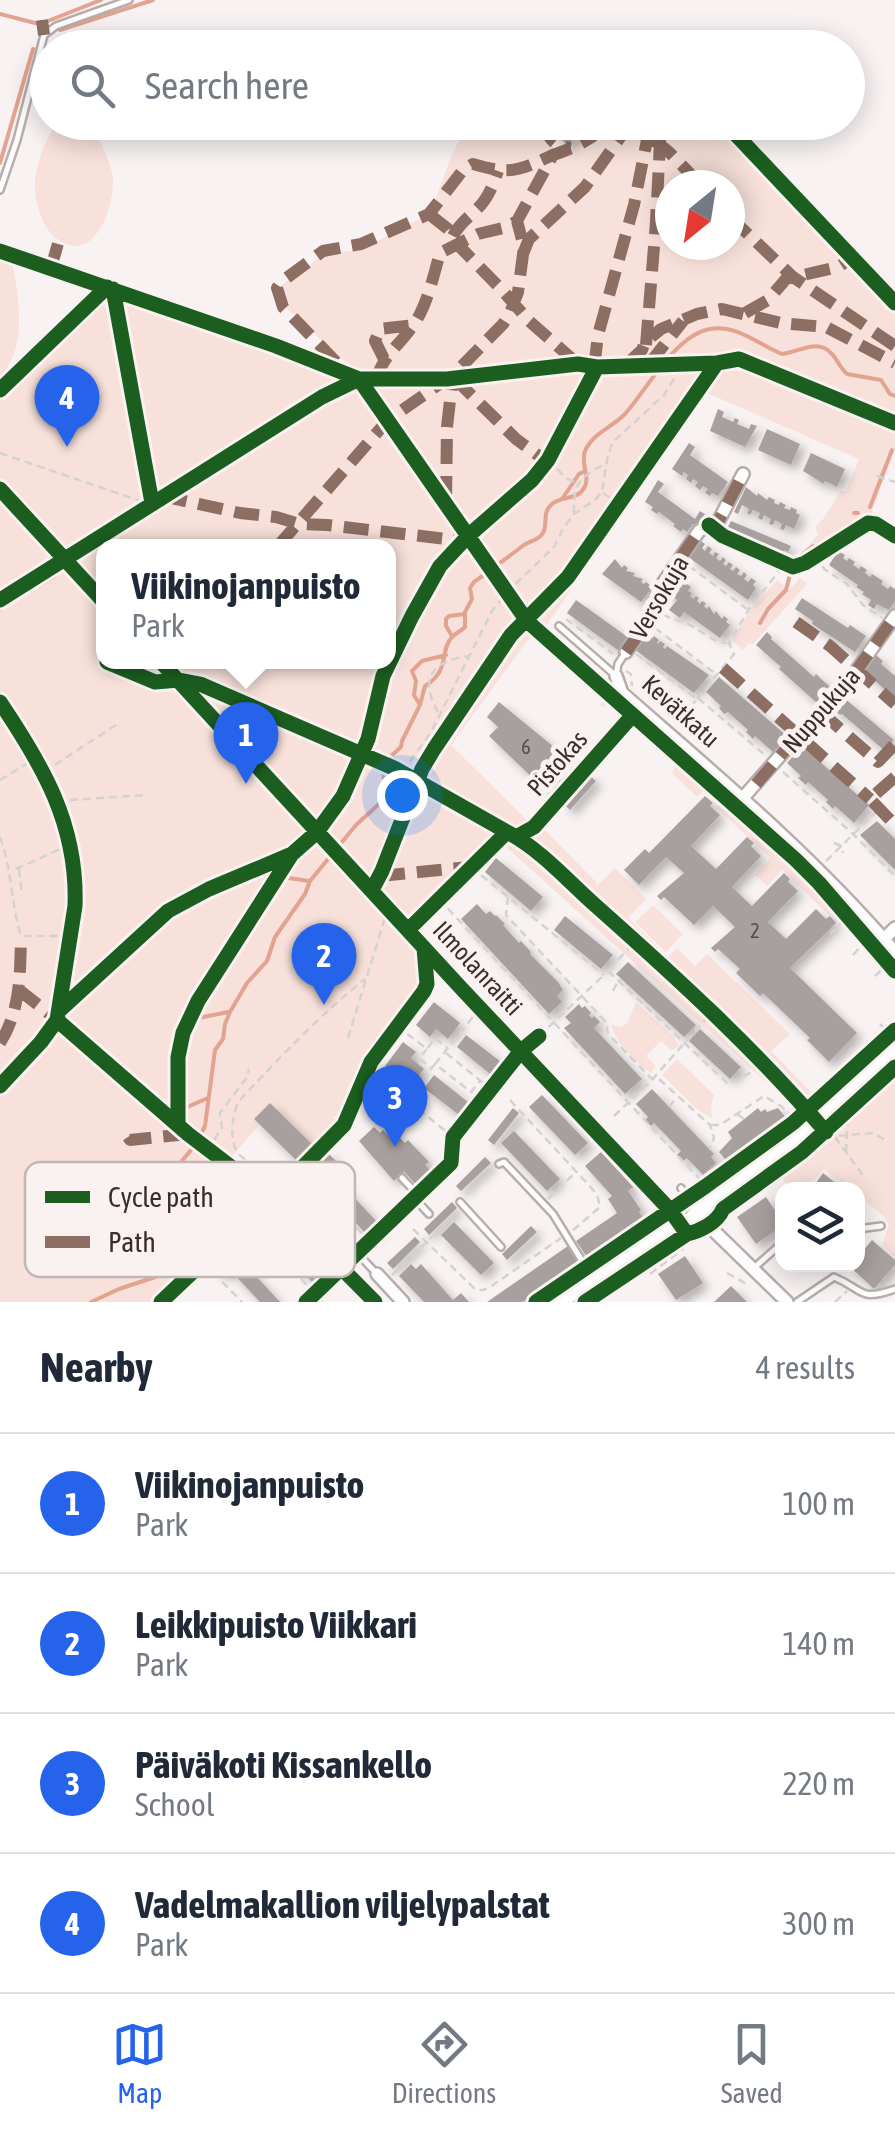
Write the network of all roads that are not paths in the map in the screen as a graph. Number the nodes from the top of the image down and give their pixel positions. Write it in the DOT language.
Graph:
graph roads {
  1 [pos="130,0"];
  2 [pos="51,30"];
  3 [pos="30,88"];
  4 [pos="0,190"];
  5 [pos="743,474"];
  6 [pos="892,620"];
  7 [pos="559,626"];
  8 [pos="626,653"];
  9 [pos="616,676"];
  10 [pos="742,799"];
  11 [pos="895,928"];
  12 [pos="439,931"];
  13 [pos="876,939"];
  14 [pos="457,948"];
  15 [pos="893,962"];
  16 [pos="888,1036"];
  17 [pos="499,1164"];
  18 [pos="402,1178"];
  19 [pos="689,1199"];
  20 [pos="461,1205"];
  21 [pos="429,1214"];
  22 [pos="882,1226"];
  23 [pos="865,1228"];
  24 [pos="355,1232"];
  25 [pos="501,1247"];
  26 [pos="775,1250"];
  27 [pos="753,1270"];
  28 [pos="381,1278"];
  29 [pos="594,1279"];
  30 [pos="895,1289"];
  31 [pos="403,1302"];
  32 [pos="560,1302"];
  33 [pos="787,1302"];
  34 [pos="797,1302"];
  1 -- 2 [label="lane"];
  3 -- 4 [label="lane"];
  5 -- 8 [label="street, Versokuja"];
  6 -- 10 [label="street, Nuppukuja"];
  7 -- 9 [label="lane"];
  8 -- 9 [label="lane, Versokuja"];
  9 -- 10 [label="street, Kevätkatu"];
  10 -- 13 [label="street, Kevätkatu"];
  11 -- 13 [label="street"];
  12 -- 14 [label="lane"];
  13 -- 15 [label="street, Kevätkatu"];
  16 -- 19 [label="street"];
  17 -- 29 [label="lane"];
  18 -- 21 [label="lane"];
  19 -- 27 [label="street"];
  19 -- 29 [label="street"];
  20 -- 25 [label="lane"];
  22 -- 23 [label="lane"];
  24 -- 28 [label="lane"];
  26 -- 27 [label="lane"];
  27 -- 33 [label="street"];
  28 -- 31 [label="street"];
  29 -- 32 [label="street"];
  30 -- 34 [label="lane"];
}
